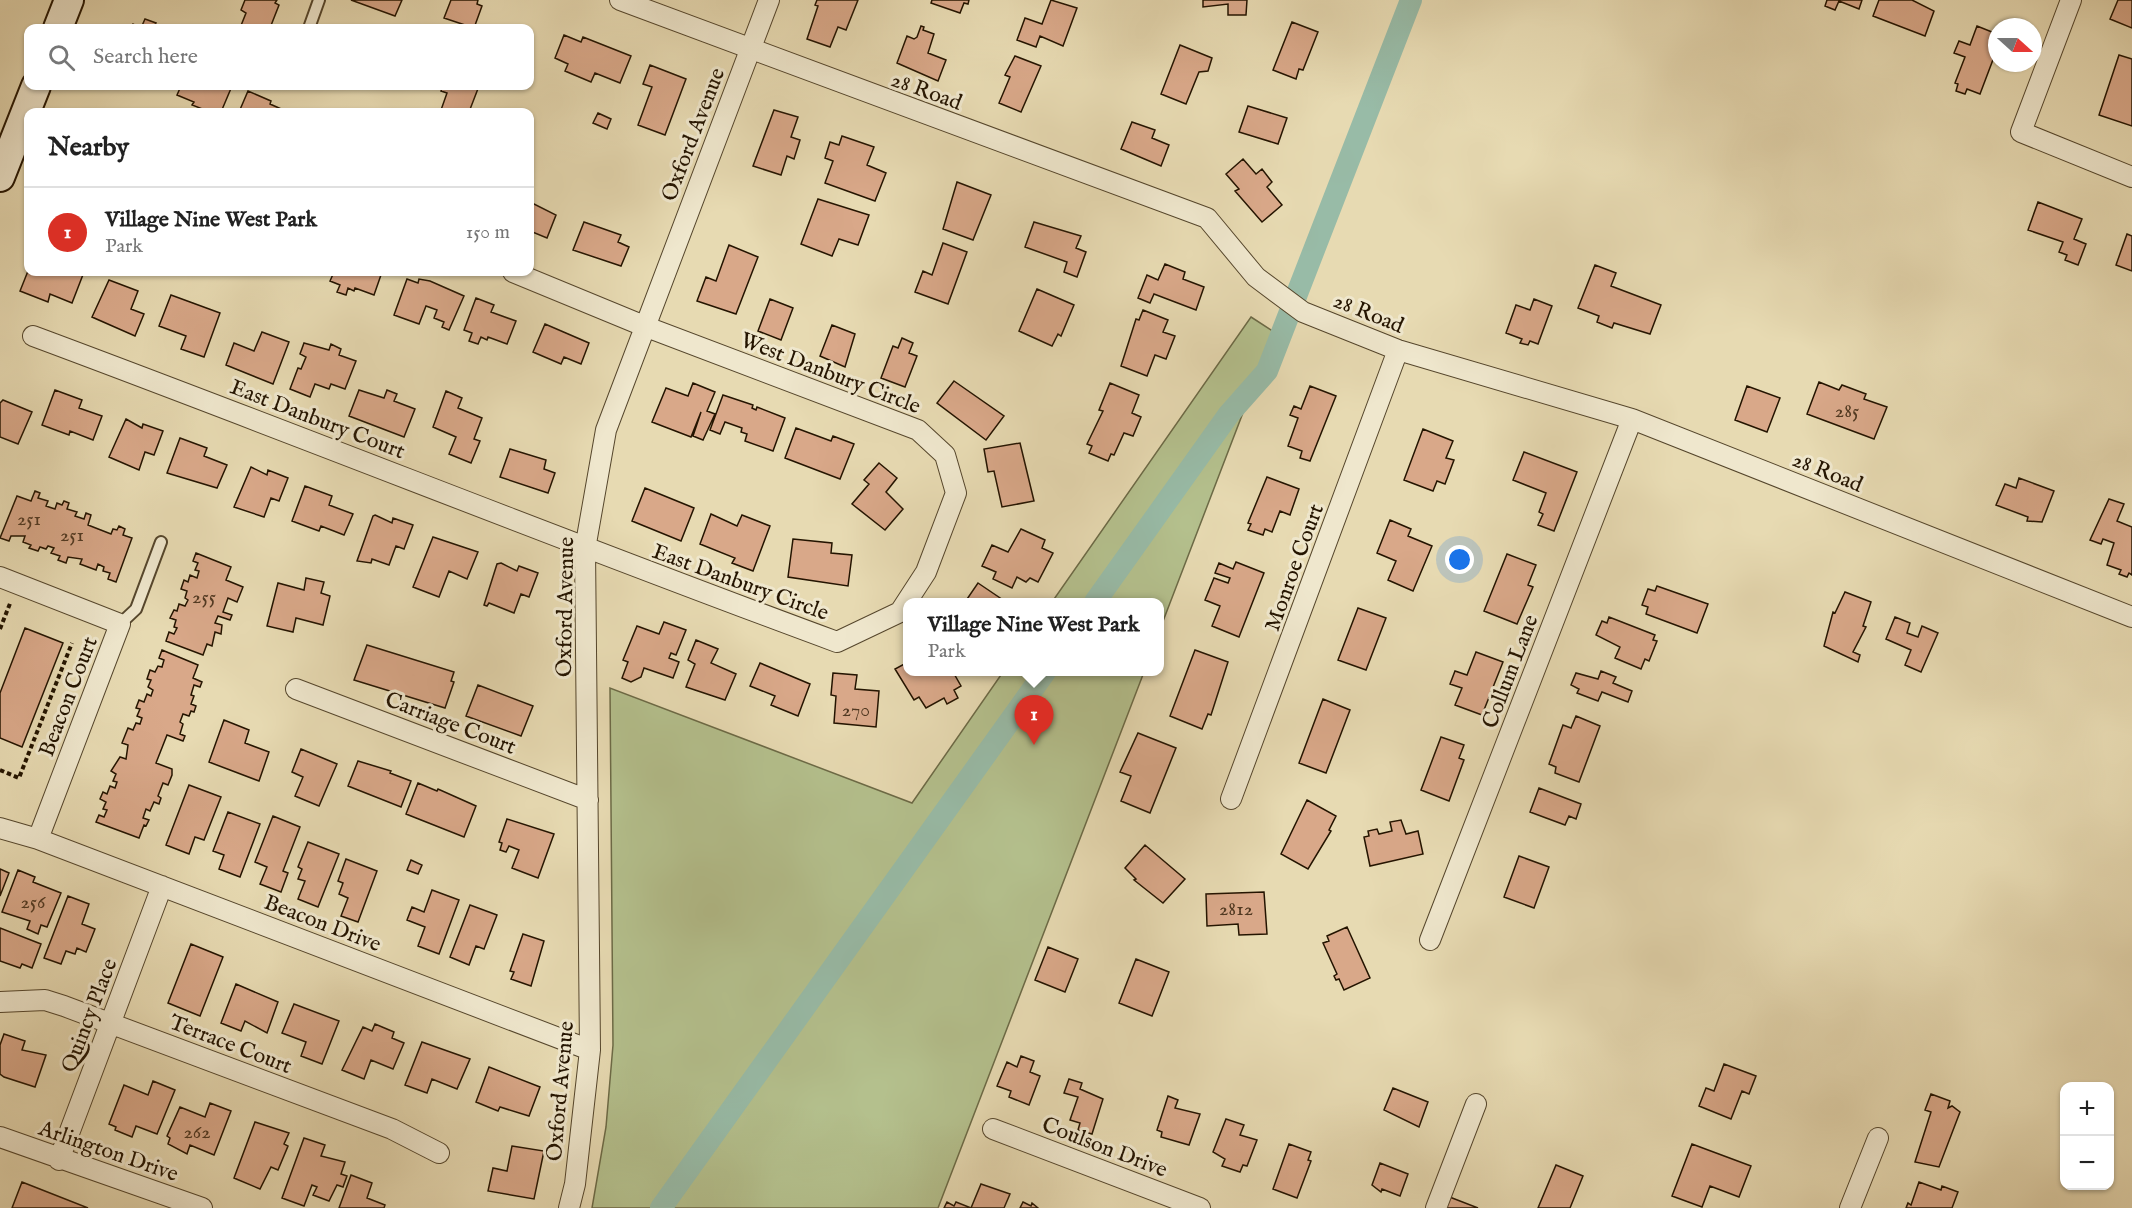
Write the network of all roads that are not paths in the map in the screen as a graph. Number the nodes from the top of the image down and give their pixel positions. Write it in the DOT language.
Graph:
graph roads {
  1 [pos="69,0"];
  2 [pos="319,0"];
  3 [pos="620,0"];
  4 [pos="769,0"];
  5 [pos="2071,0"];
  6 [pos="60,24"];
  7 [pos="310,24"];
  8 [pos="750,50"];
  9 [pos="34,90"];
  10 [pos="27,108"];
  11 [pos="24,116"];
  12 [pos="0,177"];
  13 [pos="2132,177"];
  14 [pos="523,276"];
  15 [pos="644,326"];
  16 [pos="33,336"];
  17 [pos="1398,350"];
  18 [pos="1632,419"];
  19 [pos="161,542"];
  20 [pos="585,549"];
  21 [pos="926,572"];
  22 [pos="9,581"];
  23 [pos="909,598"];
  24 [pos="903,607"];
  25 [pos="2132,617"];
  26 [pos="120,624"];
  27 [pos="296,689"];
  28 [pos="1231,799"];
  29 [pos="588,800"];
  30 [pos="0,828"];
  31 [pos="38,839"];
  32 [pos="162,886"];
  33 [pos="1430,940"];
  34 [pos="0,1002"];
  35 [pos="111,1023"];
  36 [pos="590,1050"];
  37 [pos="1476,1104"];
  38 [pos="993,1130"];
  39 [pos="0,1137"];
  40 [pos="1878,1138"];
  41 [pos="439,1153"];
  42 [pos="58,1160"];
  43 [pos="202,1208"];
  44 [pos="569,1208"];
  45 [pos="1200,1208"];
  46 [pos="1436,1208"];
  47 [pos="1850,1208"];
  1 -- 6 [label="main road"];
  2 -- 7 [label="lane"];
  3 -- 8 [label="street, 28 Road"];
  4 -- 8 [label="street, Oxford Avenue"];
  5 -- 13 [label="street"];
  8 -- 15 [label="street, Oxford Avenue"];
  8 -- 17 [label="street, 28 Road"];
  9 -- 10 [label="main road"];
  11 -- 12 [label="main road"];
  14 -- 15 [label="street, West Danbury Circle"];
  15 -- 20 [label="street, Oxford Avenue"];
  15 -- 21 [label="street, West Danbury Circle"];
  16 -- 20 [label="street, East Danbury Court"];
  17 -- 18 [label="street, 28 Road"];
  17 -- 28 [label="street, Monroe Court"];
  18 -- 25 [label="street, 28 Road"];
  18 -- 33 [label="street, Collum Lane"];
  19 -- 26 [label="lane"];
  20 -- 24 [label="street, East Danbury Circle"];
  20 -- 29 [label="street, Oxford Avenue"];
  21 -- 23 [label="street, East Danbury Circle"];
  22 -- 26 [label="street, Beacon Court"];
  26 -- 31 [label="street, Beacon Court"];
  27 -- 29 [label="street, Carriage Court"];
  29 -- 36 [label="street, Oxford Avenue"];
  30 -- 31 [label="street, Beacon Drive"];
  31 -- 32 [label="street, Beacon Drive"];
  32 -- 35 [label="street, Quincy Place"];
  32 -- 36 [label="street, Beacon Drive"];
  34 -- 35 [label="street, Terrace Court"];
  35 -- 41 [label="street, Terrace Court"];
  35 -- 42 [label="street, Quincy Place"];
  36 -- 44 [label="street, Oxford Avenue"];
  37 -- 46 [label="street"];
  38 -- 45 [label="street, Coulson Drive"];
  39 -- 42 [label="street, Arlington Drive"];
  40 -- 47 [label="street"];
  42 -- 43 [label="street, Arlington Drive"];
}
